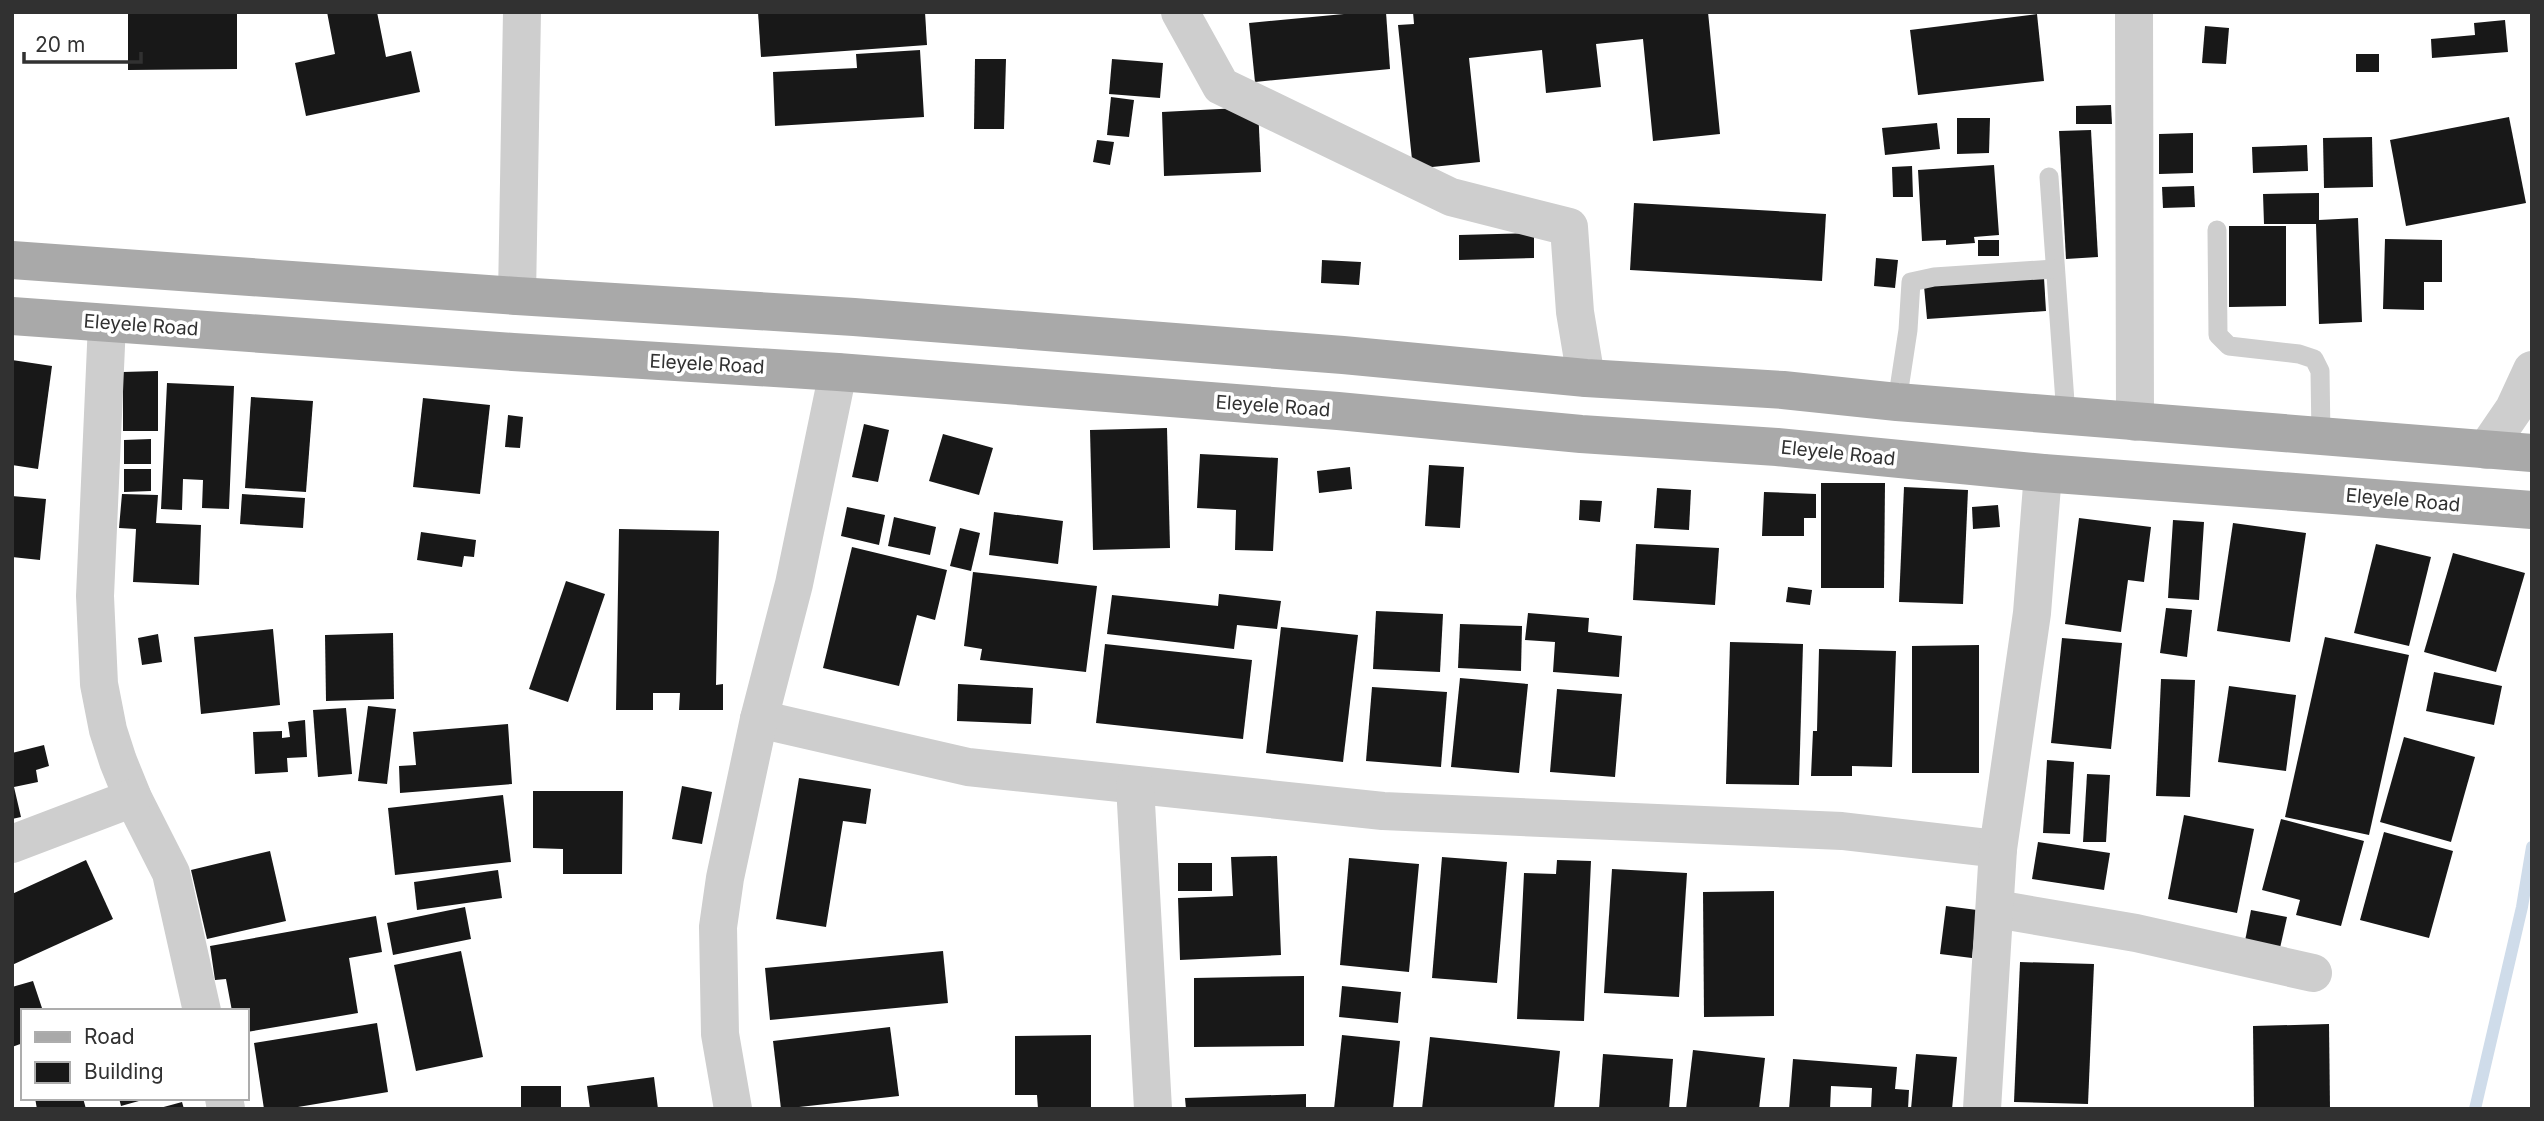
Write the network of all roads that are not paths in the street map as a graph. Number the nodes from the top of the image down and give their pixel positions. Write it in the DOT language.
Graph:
graph roads {
  1 [pos="522,12"];
  2 [pos="1180,12"];
  3 [pos="2134,12"];
  4 [pos="2049,177"];
  5 [pos="2217,230"];
  6 [pos="12,260"];
  7 [pos="2054,270"];
  8 [pos="517,296"];
  9 [pos="12,316"];
  10 [pos="107,323"];
  11 [pos="2532,370"];
  12 [pos="838,372"];
  13 [pos="1586,378"];
  14 [pos="1897,402"];
  15 [pos="2066,416"];
  16 [pos="2135,422"];
  17 [pos="2321,437"];
  18 [pos="2486,450"];
  19 [pos="2532,453"];
  20 [pos="2043,473"];
  21 [pos="2530,510"];
  22 [pos="759,719"];
  23 [pos="1135,785"];
  24 [pos="133,798"];
  25 [pos="12,844"];
  26 [pos="1998,849"];
  27 [pos="1996,909"];
  28 [pos="2313,973"];
  29 [pos="202,1009"];
  30 [pos="733,1109"];
  31 [pos="1153,1109"];
  32 [pos="1982,1109"];
  1 -- 8 [label="street"];
  2 -- 13 [label="street"];
  3 -- 16 [label="street"];
  4 -- 7 [label="lane"];
  5 -- 17 [label="lane"];
  6 -- 8 [label="main road"];
  7 -- 14 [label="lane"];
  7 -- 15 [label="lane"];
  8 -- 13 [label="main road"];
  9 -- 10 [label="main road, Eleyele Road"];
  10 -- 12 [label="main road, Eleyele Road"];
  10 -- 24 [label="street"];
  11 -- 18 [label="street"];
  12 -- 20 [label="main road, Eleyele Road"];
  12 -- 22 [label="street"];
  13 -- 14 [label="main road"];
  14 -- 15 [label="main road"];
  15 -- 16 [label="main road"];
  16 -- 17 [label="main road"];
  17 -- 18 [label="main road"];
  18 -- 19 [label="main road"];
  20 -- 21 [label="main road, Eleyele Road"];
  20 -- 26 [label="street"];
  22 -- 23 [label="street"];
  22 -- 30 [label="street"];
  23 -- 26 [label="street"];
  23 -- 31 [label="street"];
  24 -- 25 [label="street"];
  24 -- 29 [label="street"];
  26 -- 27 [label="street"];
  27 -- 28 [label="street"];
  27 -- 32 [label="street"];
}
